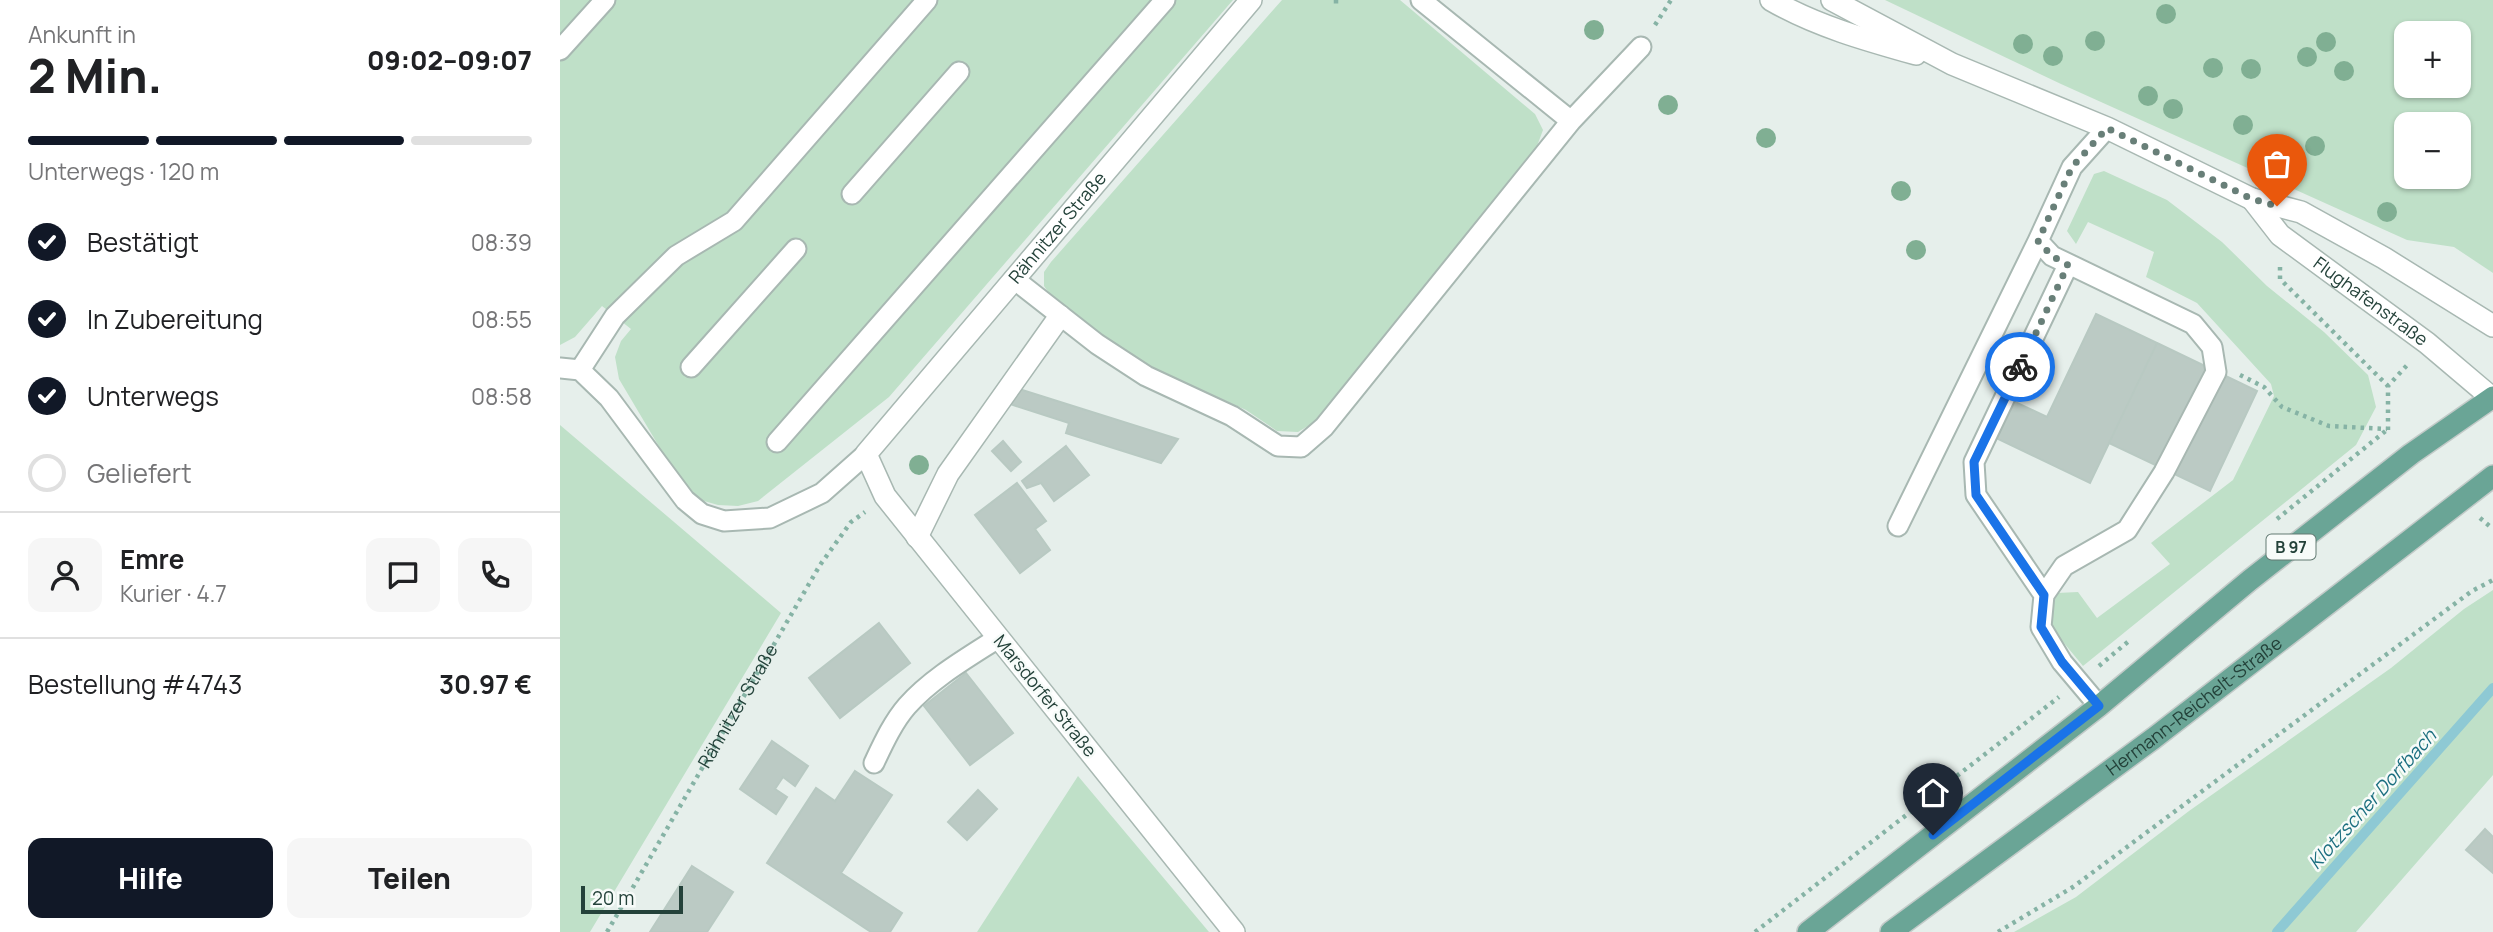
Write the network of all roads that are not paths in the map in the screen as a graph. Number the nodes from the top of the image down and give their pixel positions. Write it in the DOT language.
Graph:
graph roads {
  1 [pos="605,0"];
  2 [pos="927,0"];
  3 [pos="1165,0"];
  4 [pos="1251,0"];
  5 [pos="1421,0"];
  6 [pos="1772,0"];
  7 [pos="1832,0"];
  8 [pos="1641,47"];
  9 [pos="560,50"];
  10 [pos="1952,64"];
  11 [pos="959,72"];
  12 [pos="1571,121"];
  13 [pos="2107,128"];
  14 [pos="852,194"];
  15 [pos="2252,199"];
  16 [pos="2038,241"];
  17 [pos="796,249"];
  18 [pos="2068,265"];
  19 [pos="1014,279"];
  20 [pos="1060,316"];
  21 [pos="2493,326"];
  22 [pos="691,367"];
  23 [pos="560,368"];
  24 [pos="580,370"];
  25 [pos="2492,398"];
  26 [pos="777,442"];
  27 [pos="866,454"];
  28 [pos="2493,476"];
  29 [pos="1898,526"];
  30 [pos="917,537"];
  31 [pos="2044,595"];
  32 [pos="998,638"];
  33 [pos="2099,706"];
  34 [pos="874,763"];
  35 [pos="1234,932"];
  36 [pos="1808,932"];
  37 [pos="1891,932"];
  1 -- 9 [label="lane"];
  2 -- 24 [label="lane"];
  3 -- 26 [label="lane"];
  4 -- 19 [label="street, Rähnitzer Straße"];
  5 -- 12 [label="lane"];
  6 -- 10 [label="street, Flughafenstraße"];
  7 -- 10 [label="street, Flughafenstraße"];
  8 -- 12 [label="lane"];
  10 -- 13 [label="street, Flughafenstraße"];
  11 -- 14 [label="lane"];
  12 -- 20 [label="lane"];
  13 -- 15 [label="street, Flughafenstraße"];
  13 -- 16 [label="lane"];
  15 -- 21 [label="street, Flughafenstraße"];
  15 -- 25 [label="street, Flughafenstraße"];
  16 -- 18 [label="lane"];
  16 -- 29 [label="lane"];
  17 -- 22 [label="lane"];
  18 -- 31 [label="lane"];
  18 -- 31 [label="lane"];
  19 -- 20 [label="lane"];
  19 -- 27 [label="street, Rähnitzer Straße"];
  20 -- 30 [label="street"];
  23 -- 24 [label="lane"];
  24 -- 27 [label="lane"];
  25 -- 33 [label="main road, B 97"];
  27 -- 30 [label="street, Marsdorfer Straße"];
  28 -- 37 [label="main road, Hermann-Reichelt-Straße"];
  30 -- 32 [label="street, Marsdorfer Straße"];
  31 -- 33 [label="lane"];
  32 -- 34 [label="lane"];
  32 -- 35 [label="street, Marsdorfer Straße"];
  33 -- 36 [label="main road, B 97"];
}
